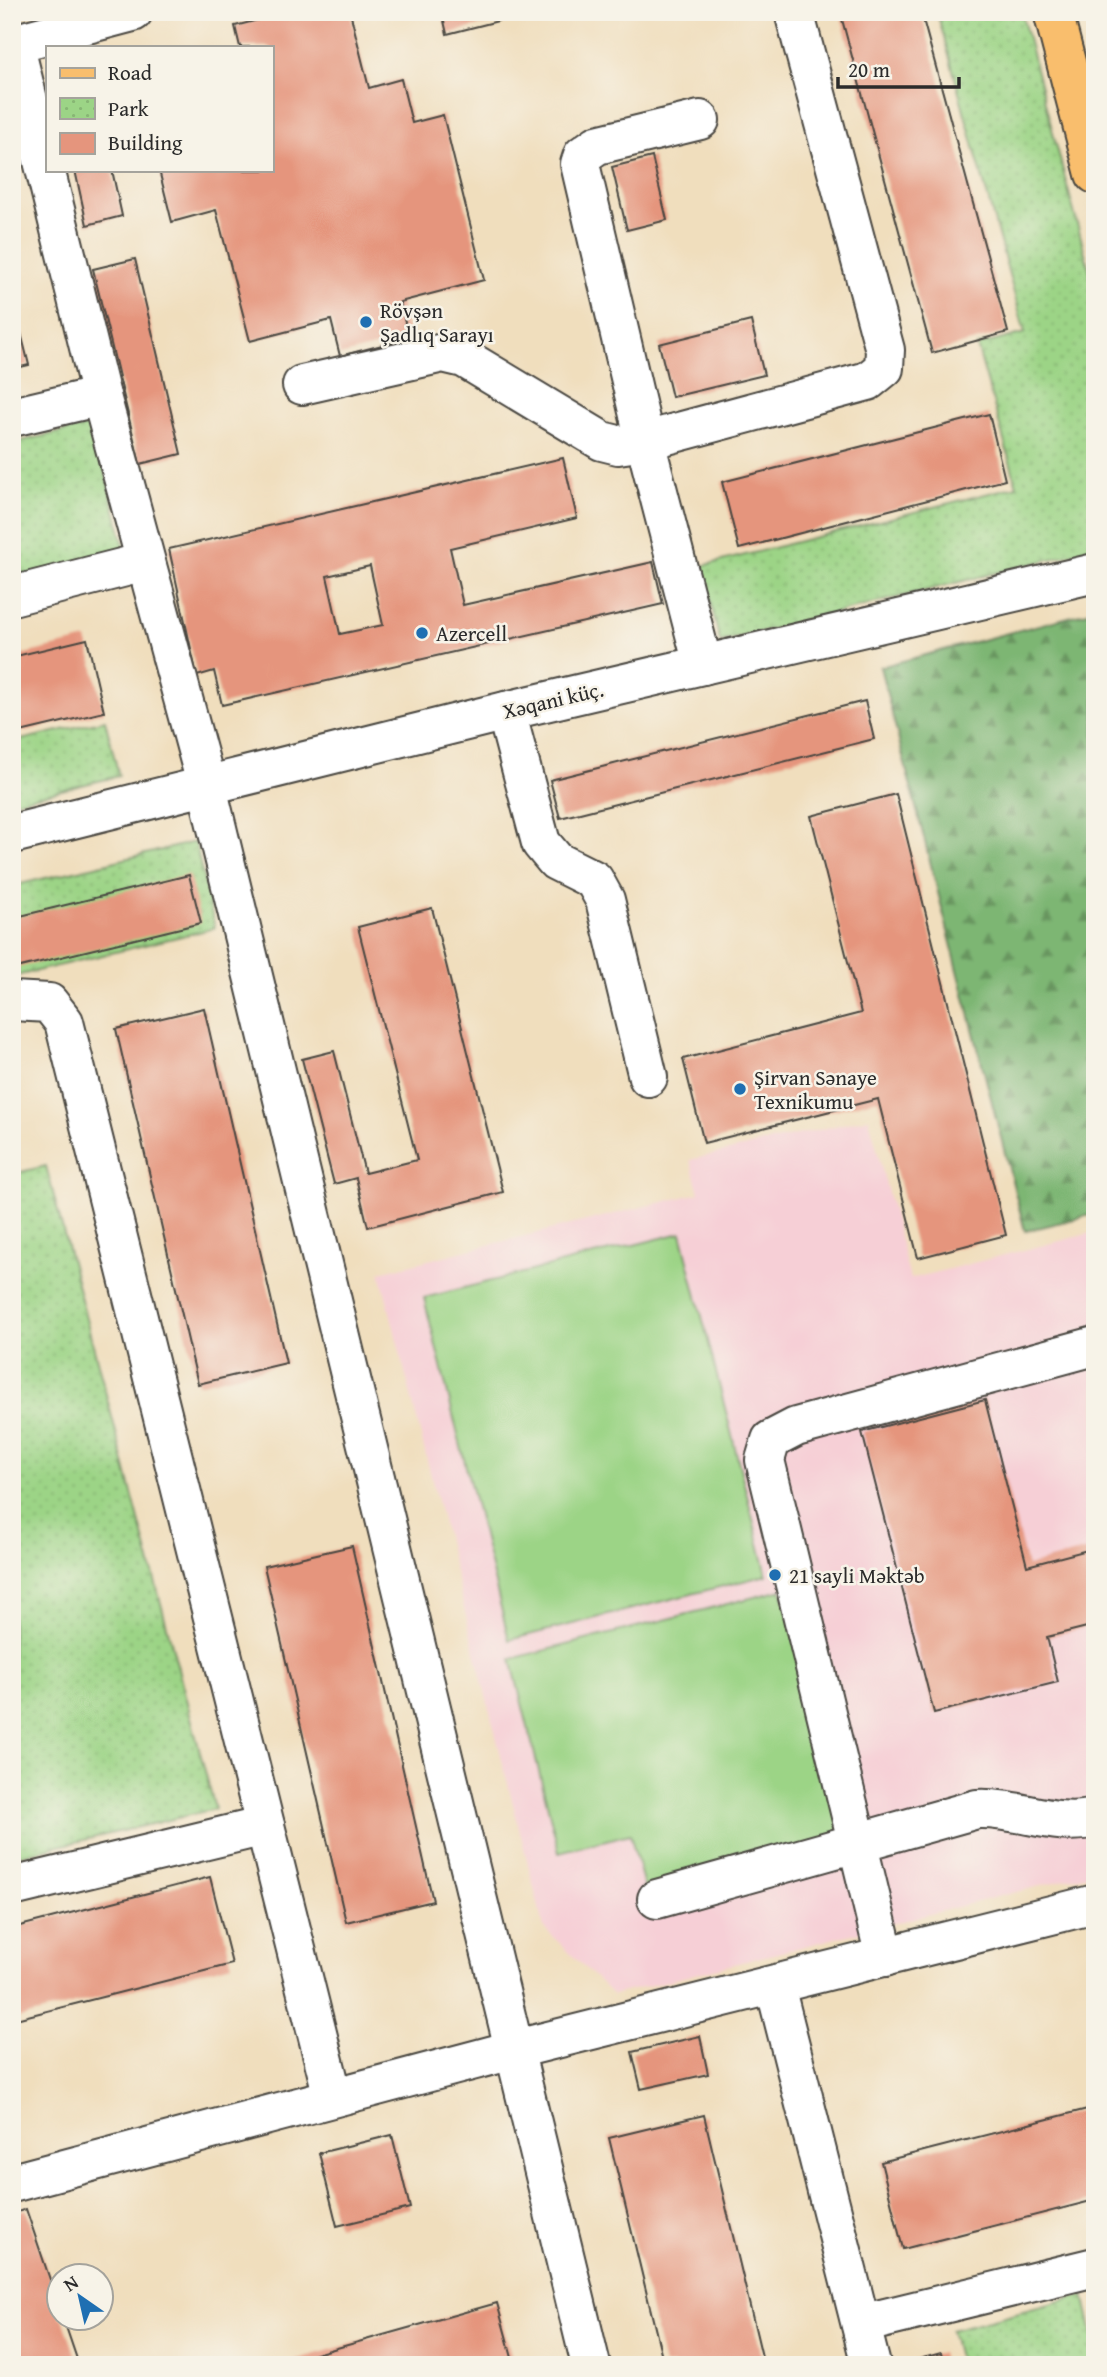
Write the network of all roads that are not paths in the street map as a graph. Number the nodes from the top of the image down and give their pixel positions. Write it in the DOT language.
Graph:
graph roads {
  1 [pos="133,12"];
  2 [pos="794,12"];
  3 [pos="1053,12"];
  4 [pos="13,44"];
  5 [pos="701,120"];
  6 [pos="1095,174"];
  7 [pos="302,385"];
  8 [pos="101,396"];
  9 [pos="12,417"];
  10 [pos="645,441"];
  11 [pos="145,562"];
  12 [pos="1095,572"];
  13 [pos="12,596"];
  14 [pos="703,665"];
  15 [pos="506,711"];
  16 [pos="206,787"];
  17 [pos="12,834"];
  18 [pos="12,1000"];
  19 [pos="648,1077"];
  20 [pos="1095,1346"];
  21 [pos="1095,1818"];
  22 [pos="265,1826"];
  23 [pos="858,1845"];
  24 [pos="12,1887"];
  25 [pos="657,1899"];
  26 [pos="1095,1904"];
  27 [pos="885,1957"];
  28 [pos="775,1986"];
  29 [pos="516,2049"];
  30 [pos="333,2097"];
  31 [pos="12,2183"];
  32 [pos="1095,2267"];
  33 [pos="861,2324"];
  34 [pos="591,2365"];
  35 [pos="871,2365"];
  1 -- 4 [label="street"];
  2 -- 10 [label="street"];
  3 -- 6 [label="main road"];
  4 -- 8 [label="street"];
  5 -- 10 [label="street"];
  7 -- 10 [label="street"];
  8 -- 9 [label="street"];
  8 -- 11 [label="street"];
  10 -- 14 [label="street"];
  11 -- 13 [label="street"];
  11 -- 16 [label="street"];
  12 -- 14 [label="street, Xəqani küç."];
  14 -- 15 [label="street, Xəqani küç."];
  15 -- 16 [label="street, Xəqani küç."];
  15 -- 19 [label="street"];
  16 -- 17 [label="street, Xəqani küç."];
  16 -- 29 [label="street"];
  18 -- 22 [label="street"];
  20 -- 23 [label="street"];
  21 -- 23 [label="street"];
  22 -- 24 [label="street"];
  22 -- 30 [label="street"];
  23 -- 25 [label="street"];
  23 -- 27 [label="street"];
  26 -- 27 [label="street"];
  27 -- 28 [label="street"];
  28 -- 29 [label="street"];
  28 -- 33 [label="street"];
  29 -- 30 [label="street"];
  29 -- 34 [label="street"];
  30 -- 31 [label="street"];
  32 -- 33 [label="street"];
  33 -- 35 [label="street"];
}
